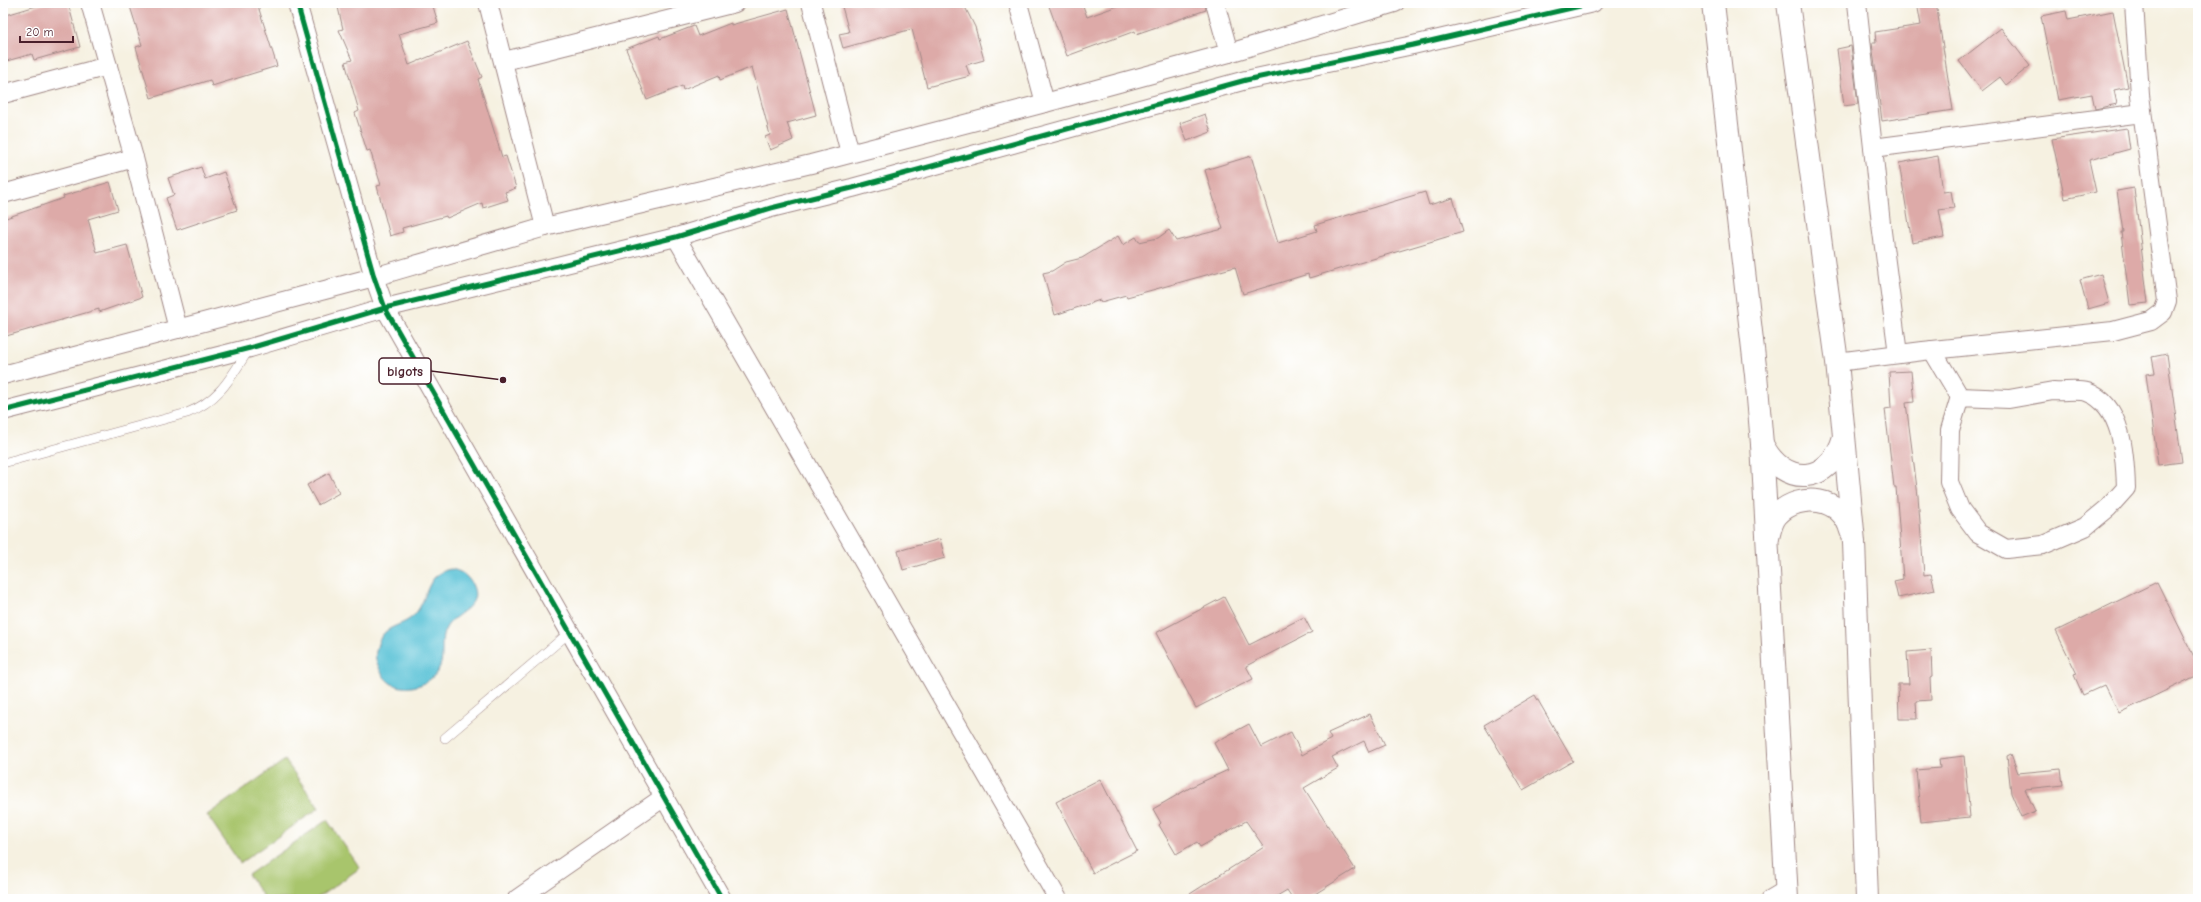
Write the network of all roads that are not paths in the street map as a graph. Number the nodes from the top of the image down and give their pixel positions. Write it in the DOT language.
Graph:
graph roads {
  1 [pos="90,3"];
  2 [pos="297,3"];
  3 [pos="488,3"];
  4 [pos="735,3"];
  5 [pos="811,3"];
  6 [pos="1018,3"];
  7 [pos="1215,3"];
  8 [pos="1395,3"];
  9 [pos="1593,3"];
  10 [pos="1712,3"];
  11 [pos="1788,3"];
  12 [pos="1857,3"];
  13 [pos="2134,3"];
  14 [pos="1229,53"];
  15 [pos="504,61"];
  16 [pos="108,66"];
  17 [pos="3,94"];
  18 [pos="1045,103"];
  19 [pos="2142,114"];
  20 [pos="1874,148"];
  21 [pos="850,153"];
  22 [pos="134,158"];
  23 [pos="3,194"];
  24 [pos="545,227"];
  25 [pos="676,237"];
  26 [pos="374,277"];
  27 [pos="385,308"];
  28 [pos="178,329"];
  29 [pos="250,348"];
  30 [pos="1932,350"];
  31 [pos="1898,354"];
  32 [pos="1837,362"];
  33 [pos="3,375"];
  34 [pos="1960,397"];
  35 [pos="3,411"];
  36 [pos="1844,436"];
  37 [pos="1762,444"];
  38 [pos="3,463"];
  39 [pos="1854,542"];
  40 [pos="1768,543"];
  41 [pos="570,632"];
  42 [pos="445,738"];
  43 [pos="664,797"];
  44 [pos="1782,896"];
  45 [pos="517,899"];
  46 [pos="722,899"];
  47 [pos="1058,899"];
  48 [pos="1867,899"];
  1 -- 16 [label="street"];
  2 -- 26 [label="street"];
  3 -- 15 [label="street"];
  4 -- 15 [label="street"];
  5 -- 21 [label="street"];
  6 -- 18 [label="street"];
  7 -- 14 [label="street"];
  8 -- 14 [label="street"];
  9 -- 25 [label="street"];
  10 -- 37 [label="street"];
  11 -- 32 [label="street"];
  12 -- 20 [label="street"];
  13 -- 19 [label="street"];
  14 -- 18 [label="street"];
  15 -- 24 [label="street"];
  16 -- 17 [label="street"];
  16 -- 22 [label="street"];
  18 -- 21 [label="street"];
  19 -- 20 [label="street"];
  19 -- 30 [label="street"];
  20 -- 31 [label="street"];
  21 -- 24 [label="street"];
  22 -- 23 [label="street"];
  22 -- 28 [label="street"];
  24 -- 26 [label="street"];
  25 -- 27 [label="street"];
  25 -- 47 [label="street"];
  26 -- 27 [label="street"];
  26 -- 28 [label="street"];
  27 -- 29 [label="street"];
  27 -- 41 [label="street"];
  28 -- 33 [label="street"];
  29 -- 35 [label="street"];
  29 -- 38 [label="lane"];
  30 -- 31 [label="street"];
  30 -- 34 [label="street"];
  31 -- 32 [label="street"];
  32 -- 36 [label="street"];
  34 -- 34 [label="street"];
  36 -- 37 [label="street"];
  36 -- 39 [label="street"];
  37 -- 40 [label="street"];
  39 -- 40 [label="street"];
  39 -- 48 [label="street"];
  40 -- 44 [label="street"];
  41 -- 42 [label="lane"];
  41 -- 43 [label="street"];
  43 -- 45 [label="street"];
  43 -- 46 [label="street"];
}
